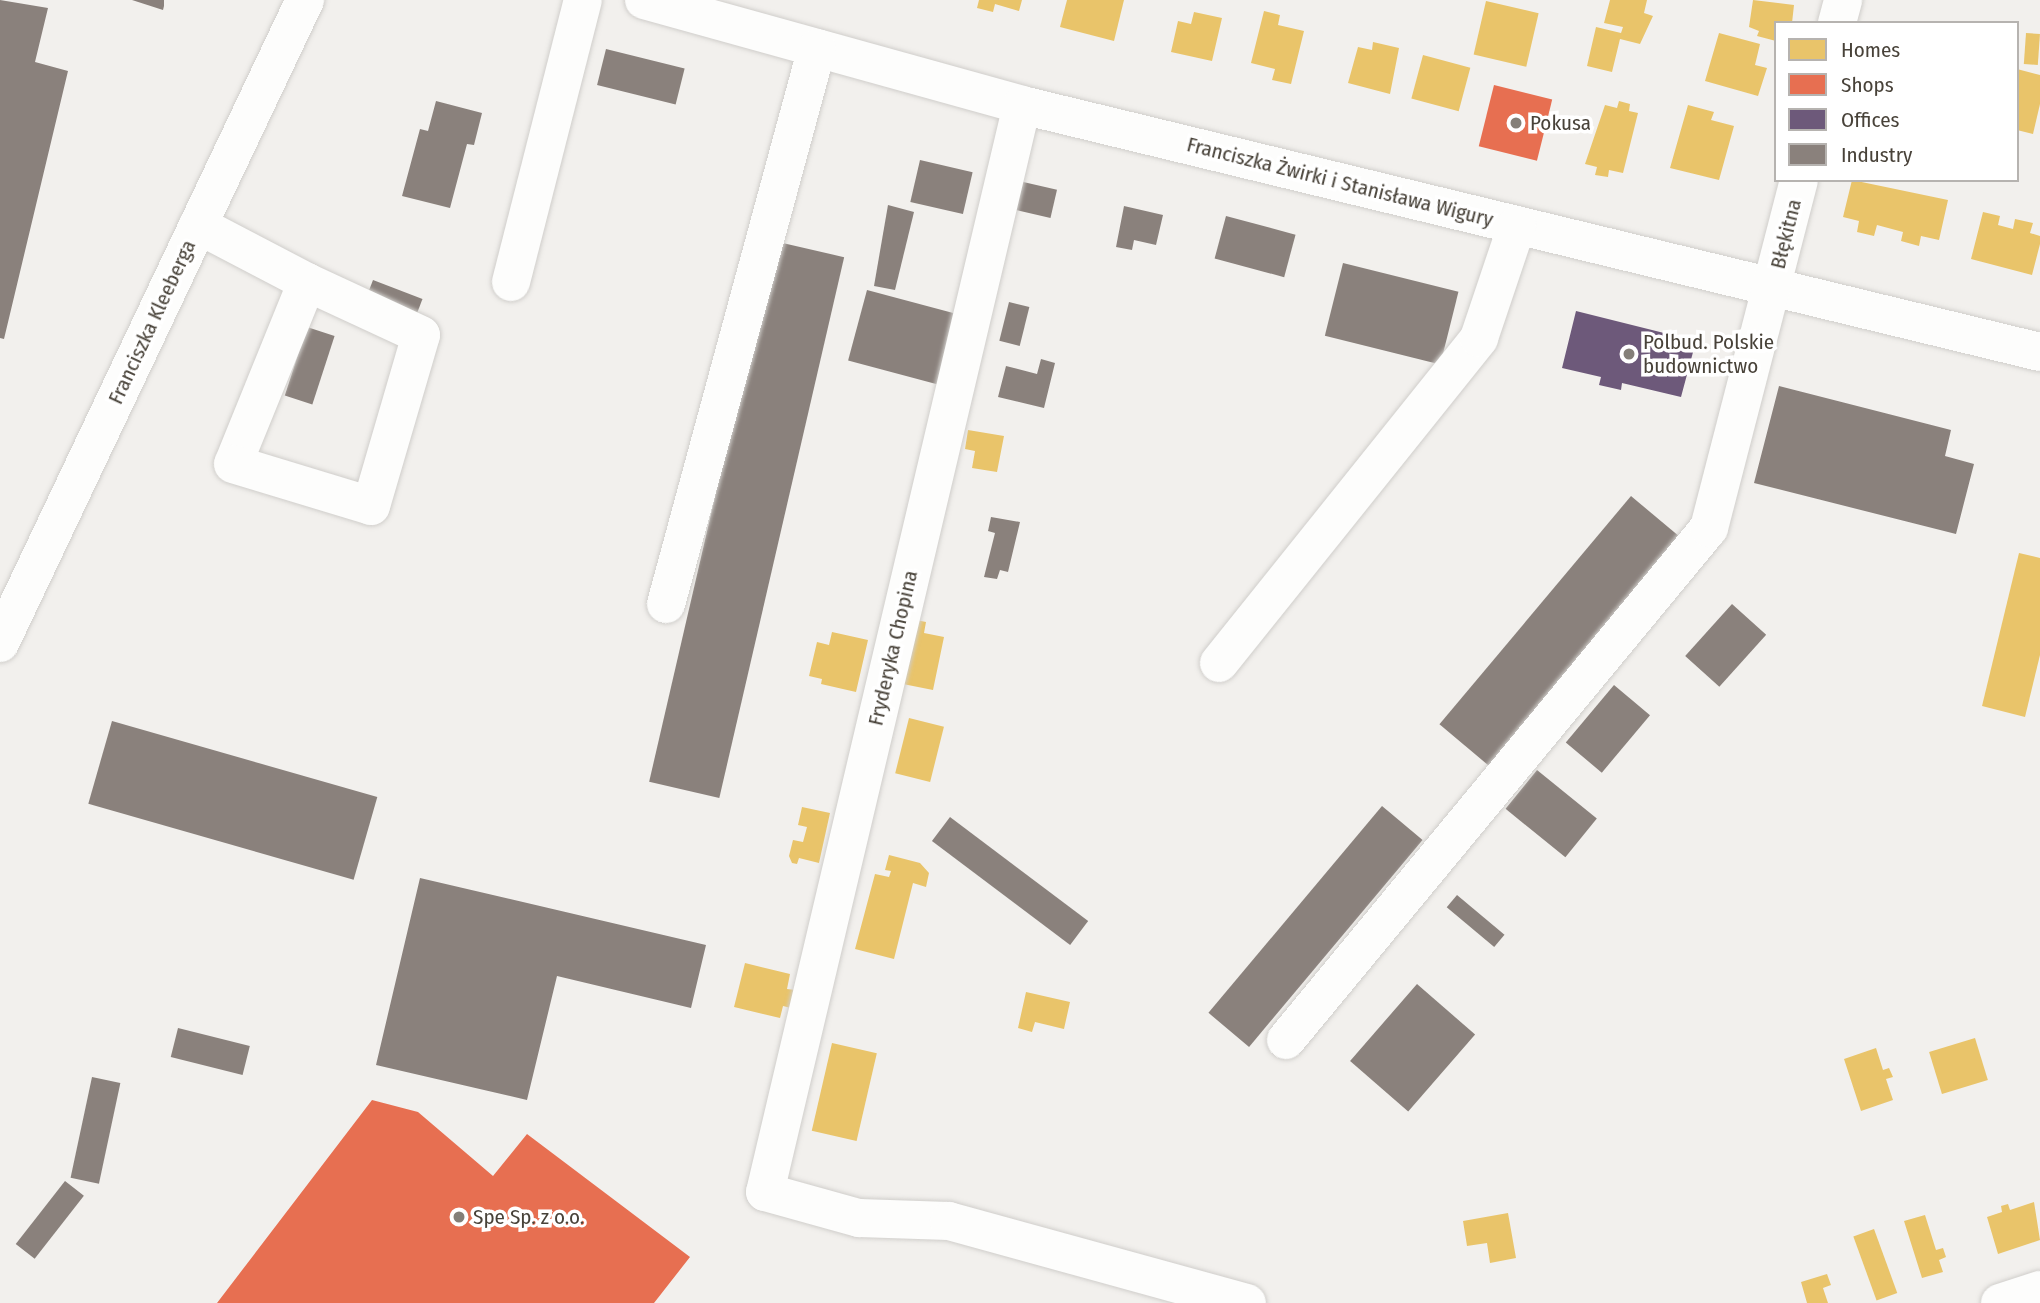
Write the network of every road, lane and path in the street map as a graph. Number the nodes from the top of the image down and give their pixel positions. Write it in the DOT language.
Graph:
graph roads {
  1 [pos="305,0"];
  2 [pos="583,0"];
  3 [pos="644,0"];
  4 [pos="1843,0"];
  5 [pos="1838,21"];
  6 [pos="817,48"];
  7 [pos="1022,105"];
  8 [pos="1799,182"];
  9 [pos="198,225"];
  10 [pos="1517,225"];
  11 [pos="307,282"];
  12 [pos="511,282"];
  13 [pos="1773,287"];
  14 [pos="2040,352"];
  15 [pos="666,604"];
  16 [pos="0,643"];
  17 [pos="1219,663"];
  18 [pos="1286,1040"];
  19 [pos="2040,1290"];
  20 [pos="1247,1303"];
  21 [pos="2000,1303"];
  1 -- 9 [label="street, Franciszka Kleeberga"];
  2 -- 12 [label="street"];
  3 -- 6 [label="street, Franciszka Żwirki i Stanisława Wigury"];
  4 -- 5 [label="street"];
  6 -- 7 [label="street, Franciszka Żwirki i Stanisława Wigury"];
  6 -- 15 [label="street"];
  7 -- 10 [label="street, Franciszka Żwirki i Stanisława Wigury"];
  7 -- 20 [label="street, Fryderyka Chopina"];
  8 -- 13 [label="street, Błękitna"];
  9 -- 11 [label="street"];
  9 -- 16 [label="street, Franciszka Kleeberga"];
  10 -- 13 [label="street, Franciszka Żwirki i Stanisława Wigury"];
  10 -- 17 [label="street"];
  11 -- 11 [label="street"];
  13 -- 14 [label="street, Franciszka Żwirki i Stanisława Wigury"];
  13 -- 18 [label="street, Błękitna"];
  19 -- 21 [label="street"];
}
